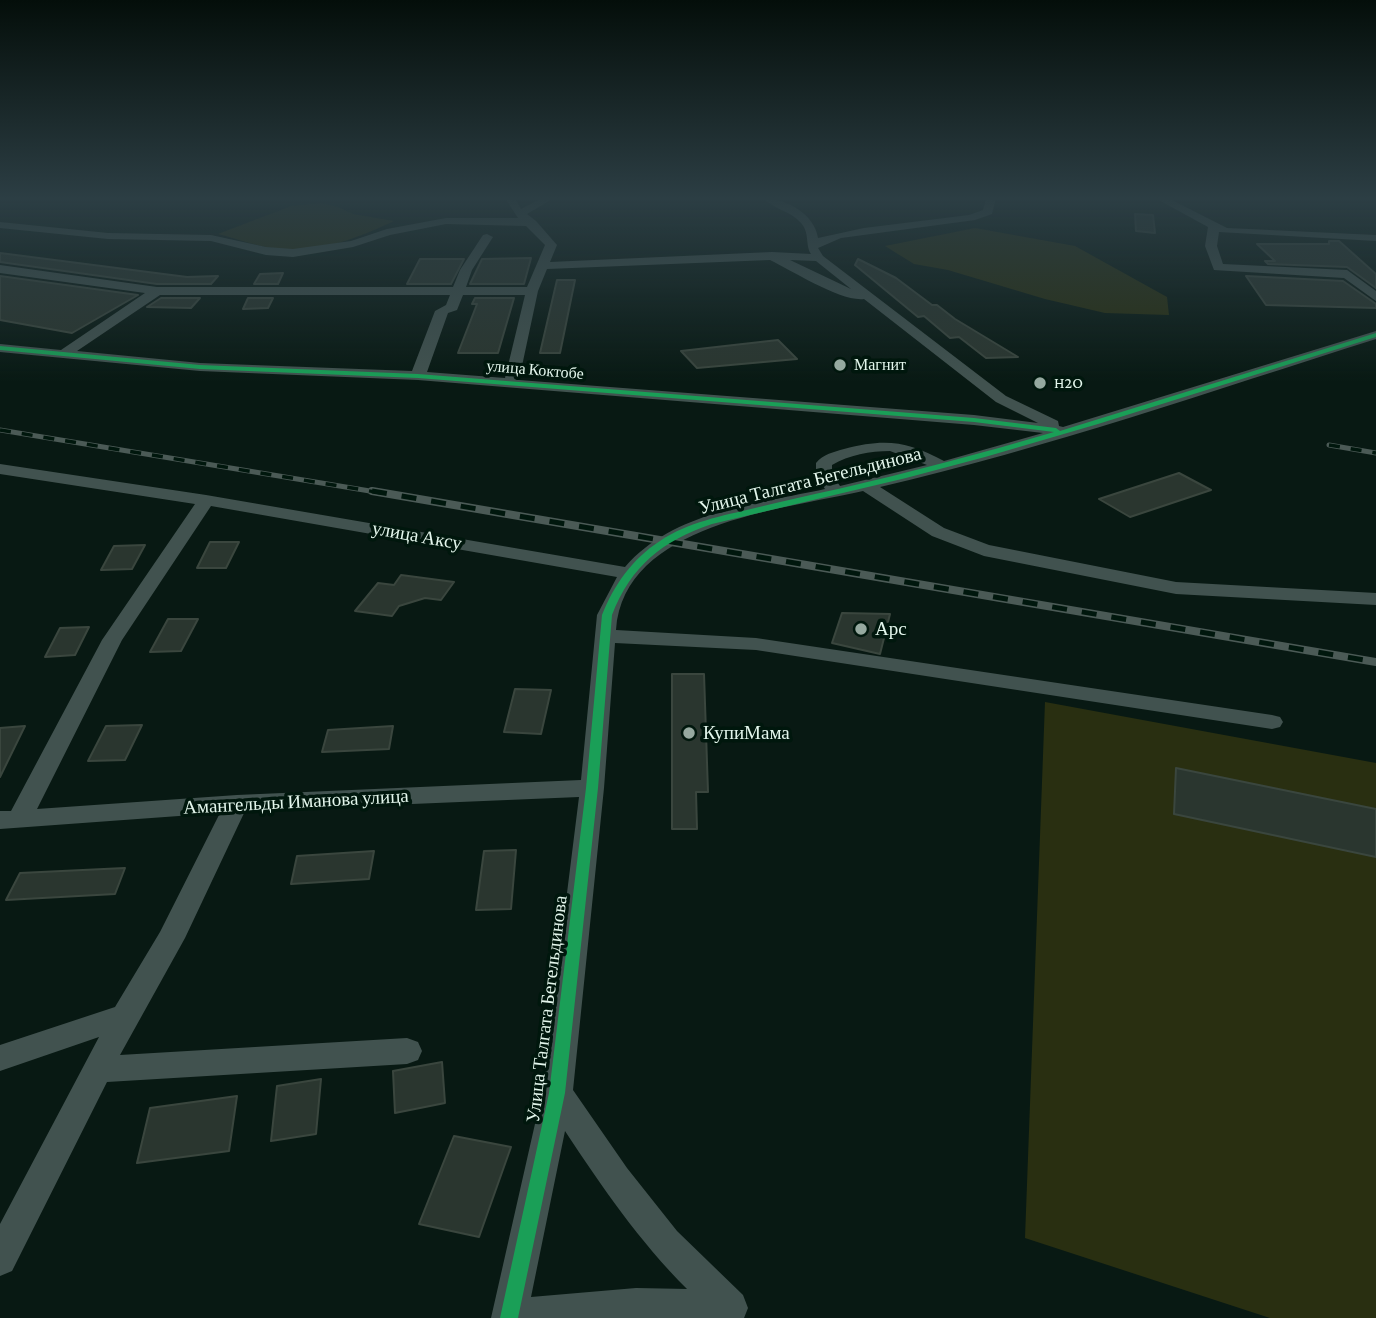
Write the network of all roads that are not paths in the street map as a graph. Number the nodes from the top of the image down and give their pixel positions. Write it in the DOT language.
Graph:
graph roads {
  1 [pos="472,260"];
  2 [pos="545,260"];
  3 [pos="692,260"];
  4 [pos="779,260"];
  5 [pos="821,260"];
  6 [pos="1216,260"];
  7 [pos="543,266"];
  8 [pos="0,269"];
  9 [pos="458,290"];
  10 [pos="157,291"];
  11 [pos="532,291"];
  12 [pos="1376,297"];
  13 [pos="875,301"];
  14 [pos="1376,335"];
  15 [pos="0,348"];
  16 [pos="62,355"];
  17 [pos="418,376"];
  18 [pos="511,384"];
  19 [pos="1066,431"];
  20 [pos="942,466"];
  21 [pos="3,471"];
  22 [pos="865,485"];
  23 [pos="836,492"];
  24 [pos="206,500"];
  25 [pos="629,572"];
  26 [pos="1376,599"];
  27 [pos="605,636"];
  28 [pos="1272,722"];
  29 [pos="592,788"];
  30 [pos="237,803"];
  31 [pos="9,819"];
  32 [pos="125,1016"];
  33 [pos="407,1051"];
  34 [pos="0,1058"];
  35 [pos="98,1069"];
  36 [pos="557,1093"];
  37 [pos="0,1259"];
  38 [pos="736,1313"];
  39 [pos="509,1317"];
  1 -- 9 [label="street"];
  2 -- 7 [label="street"];
  3 -- 7 [label="street"];
  4 -- 13 [label="street"];
  5 -- 13 [label="street"];
  6 -- 12 [label="street"];
  7 -- 11 [label="street"];
  8 -- 10 [label="street"];
  9 -- 10 [label="street"];
  9 -- 11 [label="street"];
  9 -- 17 [label="street"];
  10 -- 16 [label="street"];
  11 -- 18 [label="street"];
  13 -- 19 [label="street"];
  14 -- 19 [label="street, Улица Талгата Бегельдинова"];
  15 -- 16 [label="street, улица Коктобе"];
  16 -- 17 [label="street, улица Коктобе"];
  17 -- 18 [label="street, улица Коктобе"];
  18 -- 19 [label="street, улица Коктобе"];
  19 -- 20 [label="street, Улица Талгата Бегельдинова"];
  20 -- 22 [label="street, Улица Талгата Бегельдинова"];
  20 -- 23 [label="street"];
  21 -- 24 [label="street, улица Аксу"];
  22 -- 23 [label="street, Улица Талгата Бегельдинова"];
  22 -- 26 [label="street"];
  23 -- 25 [label="street, Улица Талгата Бегельдинова"];
  24 -- 25 [label="street, улица Аксу"];
  24 -- 31 [label="street"];
  25 -- 27 [label="street, Улица Талгата Бегельдинова"];
  27 -- 28 [label="street"];
  27 -- 29 [label="street, Улица Талгата Бегельдинова"];
  29 -- 30 [label="street, Амангельды Иманова улица"];
  29 -- 36 [label="street, Улица Талгата Бегельдинова"];
  30 -- 31 [label="street, Амангельды Иманова улица"];
  30 -- 32 [label="street"];
  32 -- 34 [label="street"];
  32 -- 35 [label="street"];
  33 -- 35 [label="street"];
  35 -- 37 [label="street"];
  36 -- 38 [label="street"];
  36 -- 39 [label="street, Улица Талгата Бегельдинова"];
  38 -- 39 [label="street"];
}
